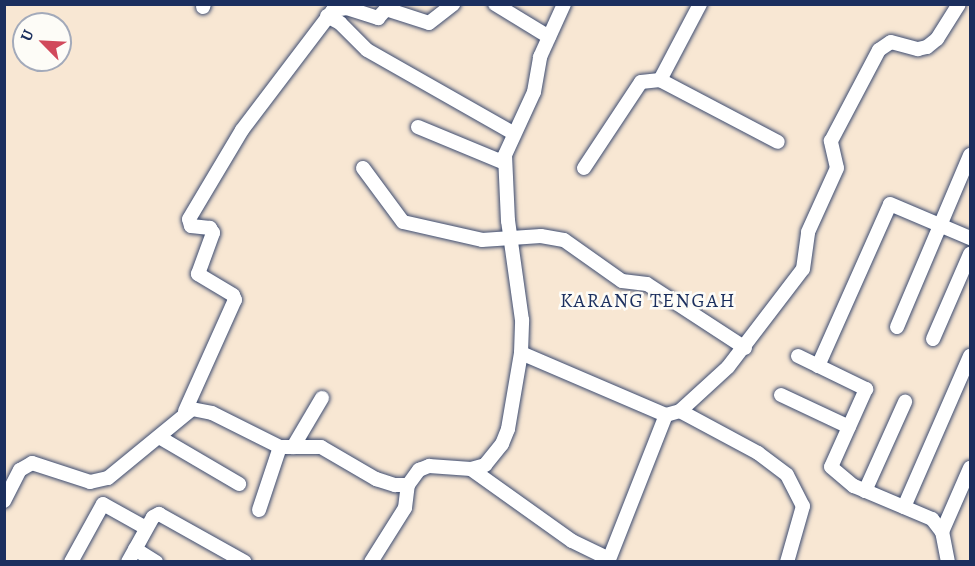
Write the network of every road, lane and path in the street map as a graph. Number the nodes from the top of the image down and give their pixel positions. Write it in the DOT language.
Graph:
graph roads {
  1 [pos="453,4"];
  2 [pos="495,4"];
  3 [pos="564,4"];
  4 [pos="700,4"];
  5 [pos="959,4"];
  6 [pos="391,7"];
  7 [pos="326,11"];
  8 [pos="549,37"];
  9 [pos="660,80"];
  10 [pos="418,127"];
  11 [pos="513,133"];
  12 [pos="778,142"];
  13 [pos="970,155"];
  14 [pos="505,163"];
  15 [pos="363,168"];
  16 [pos="584,168"];
  17 [pos="940,225"];
  18 [pos="970,238"];
  19 [pos="513,240"];
  20 [pos="970,254"];
  21 [pos="897,327"];
  22 [pos="933,339"];
  23 [pos="745,348"];
  24 [pos="521,352"];
  25 [pos="798,356"];
  26 [pos="970,356"];
  27 [pos="818,366"];
  28 [pos="781,394"];
  29 [pos="322,398"];
  30 [pos="905,402"];
  31 [pos="185,411"];
  32 [pos="680,411"];
  33 [pos="666,415"];
  34 [pos="849,427"];
  35 [pos="159,437"];
  36 [pos="287,447"];
  37 [pos="970,468"];
  38 [pos="471,469"];
  39 [pos="239,484"];
  40 [pos="408,485"];
  41 [pos="865,491"];
  42 [pos="4,501"];
  43 [pos="904,507"];
  44 [pos="259,510"];
  45 [pos="146,528"];
  46 [pos="942,532"];
  47 [pos="131,555"];
  48 [pos="608,560"];
  49 [pos="71,561"];
  50 [pos="156,561"];
  51 [pos="245,561"];
  52 [pos="371,561"];
  53 [pos="787,561"];
  54 [pos="948,561"];
  1 -- 6 [label="street"];
  2 -- 8 [label="street"];
  3 -- 8 [label="street"];
  4 -- 9 [label="street"];
  5 -- 23 [label="street"];
  6 -- 7 [label="street"];
  7 -- 11 [label="street"];
  7 -- 31 [label="street"];
  8 -- 11 [label="street"];
  9 -- 12 [label="street"];
  9 -- 16 [label="street"];
  10 -- 14 [label="street"];
  11 -- 14 [label="street"];
  13 -- 17 [label="street"];
  14 -- 19 [label="street"];
  15 -- 19 [label="street"];
  17 -- 18 [label="street"];
  17 -- 21 [label="street"];
  17 -- 27 [label="street"];
  19 -- 23 [label="street"];
  19 -- 24 [label="street"];
  20 -- 22 [label="street"];
  23 -- 32 [label="street"];
  24 -- 33 [label="street"];
  24 -- 38 [label="street"];
  25 -- 27 [label="street"];
  26 -- 43 [label="street"];
  27 -- 34 [label="street"];
  28 -- 34 [label="street"];
  29 -- 36 [label="street"];
  30 -- 41 [label="street"];
  31 -- 35 [label="street"];
  31 -- 36 [label="street"];
  32 -- 33 [label="street"];
  32 -- 53 [label="street"];
  33 -- 48 [label="street"];
  34 -- 41 [label="street"];
  35 -- 39 [label="street"];
  35 -- 42 [label="street"];
  36 -- 40 [label="street"];
  36 -- 44 [label="street"];
  37 -- 46 [label="street"];
  38 -- 40 [label="street"];
  38 -- 48 [label="street"];
  40 -- 52 [label="street"];
  41 -- 43 [label="street"];
  43 -- 46 [label="street"];
  45 -- 47 [label="street"];
  45 -- 49 [label="street"];
  45 -- 51 [label="street"];
  46 -- 54 [label="street"];
  47 -- 50 [label="street"];
}
